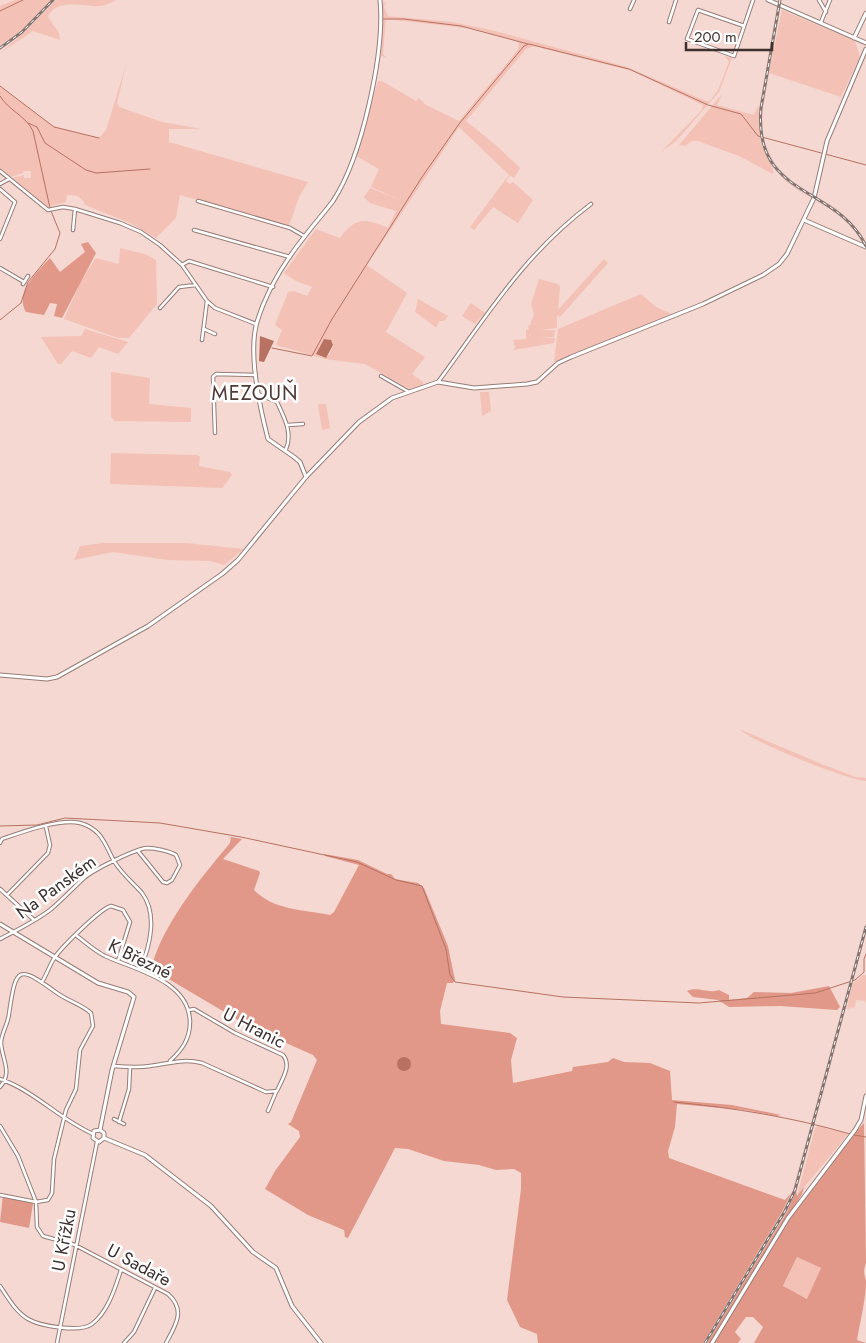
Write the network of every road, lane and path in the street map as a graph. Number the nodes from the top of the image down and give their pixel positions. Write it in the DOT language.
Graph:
graph roads {
  1 [pos="380,0"];
  2 [pos="634,0"];
  3 [pos="669,0"];
  4 [pos="753,0"];
  5 [pos="768,0"];
  6 [pos="819,0"];
  7 [pos="830,0"];
  8 [pos="675,1"];
  9 [pos="630,9"];
  10 [pos="826,12"];
  11 [pos="866,12"];
  12 [pos="668,22"];
  13 [pos="821,22"];
  14 [pos="744,26"];
  15 [pos="854,38"];
  16 [pos="866,43"];
  17 [pos="866,49"];
  18 [pos="0,171"];
  19 [pos="10,179"];
  20 [pos="0,184"];
  21 [pos="0,188"];
  22 [pos="198,201"];
  23 [pos="590,204"];
  24 [pos="75,209"];
  25 [pos="804,220"];
  26 [pos="73,230"];
  27 [pos="194,230"];
  28 [pos="304,236"];
  29 [pos="0,239"];
  30 [pos="866,247"];
  31 [pos="290,257"];
  32 [pos="182,265"];
  33 [pos="0,268"];
  34 [pos="28,276"];
  35 [pos="196,285"];
  36 [pos="272,287"];
  37 [pos="207,301"];
  38 [pos="160,308"];
  39 [pos="257,324"];
  40 [pos="204,329"];
  41 [pos="215,334"];
  42 [pos="202,340"];
  43 [pos="256,375"];
  44 [pos="381,376"];
  45 [pos="438,382"];
  46 [pos="409,392"];
  47 [pos="258,394"];
  48 [pos="303,424"];
  49 [pos="288,425"];
  50 [pos="215,433"];
  51 [pos="286,449"];
  52 [pos="306,477"];
  53 [pos="0,675"];
  54 [pos="46,827"];
  55 [pos="1,838"];
  56 [pos="0,843"];
  57 [pos="138,851"];
  58 [pos="114,862"];
  59 [pos="0,889"];
  60 [pos="7,895"];
  61 [pos="34,920"];
  62 [pos="0,924"];
  63 [pos="13,932"];
  64 [pos="77,936"];
  65 [pos="0,939"];
  66 [pos="54,958"];
  67 [pos="118,961"];
  68 [pos="140,969"];
  69 [pos="42,982"];
  70 [pos="189,1010"];
  71 [pos="170,1061"];
  72 [pos="114,1066"];
  73 [pos="130,1067"];
  74 [pos="0,1079"];
  75 [pos="5,1081"];
  76 [pos="0,1087"];
  77 [pos="276,1091"];
  78 [pos="866,1096"];
  79 [pos="268,1112"];
  80 [pos="114,1119"];
  81 [pos="65,1120"];
  82 [pos="119,1122"];
  83 [pos="124,1124"];
  84 [pos="0,1126"];
  85 [pos="100,1130"];
  86 [pos="93,1134"];
  87 [pos="104,1138"];
  88 [pos="97,1142"];
  89 [pos="0,1195"];
  90 [pos="36,1202"];
  91 [pos="75,1245"];
  92 [pos="120,1270"];
  93 [pos="0,1286"];
  94 [pos="156,1288"];
  95 [pos="60,1326"];
  96 [pos="57,1343"];
  97 [pos="124,1343"];
  98 [pos="166,1343"];
  99 [pos="321,1343"];
  100 [pos="712,1343"];
  1 -- 28 [label="street"];
  2 -- 9 [label="street"];
  3 -- 8 [label="street"];
  4 -- 14 [label="street"];
  5 -- 13 [label="street"];
  6 -- 10 [label="street"];
  7 -- 10 [label="street"];
  8 -- 12 [label="street"];
  10 -- 13 [label="street"];
  11 -- 15 [label="street"];
  13 -- 15 [label="street"];
  14 -- 14 [label="street"];
  15 -- 16 [label="street"];
  17 -- 25 [label="street"];
  18 -- 19 [label="street"];
  19 -- 20 [label="street"];
  19 -- 24 [label="street"];
  21 -- 29 [label="street"];
  22 -- 28 [label="street"];
  23 -- 45 [label="street"];
  24 -- 26 [label="street"];
  24 -- 32 [label="street"];
  25 -- 30 [label="street"];
  25 -- 45 [label="street"];
  27 -- 31 [label="street"];
  28 -- 31 [label="street"];
  31 -- 36 [label="street"];
  32 -- 35 [label="street"];
  32 -- 36 [label="street"];
  33 -- 34 [label="street"];
  35 -- 37 [label="street"];
  35 -- 38 [label="street"];
  36 -- 39 [label="street"];
  37 -- 39 [label="street"];
  37 -- 40 [label="street"];
  39 -- 43 [label="street"];
  40 -- 41 [label="street"];
  40 -- 42 [label="street"];
  43 -- 47 [label="street"];
  43 -- 50 [label="street"];
  44 -- 46 [label="street"];
  45 -- 46 [label="street"];
  46 -- 52 [label="street"];
  47 -- 49 [label="street"];
  47 -- 51 [label="street"];
  48 -- 49 [label="street"];
  49 -- 51 [label="street"];
  51 -- 52 [label="street"];
  52 -- 53 [label="street"];
  54 -- 55 [label="street"];
  54 -- 58 [label="street"];
  54 -- 60 [label="street"];
  55 -- 56 [label="street"];
  57 -- 57 [label="street"];
  57 -- 58 [label="street, Na Panském"];
  58 -- 61 [label="street, Na Panském"];
  58 -- 68 [label="street"];
  59 -- 60 [label="street"];
  60 -- 61 [label="street"];
  61 -- 63 [label="street, Na Panském"];
  62 -- 63 [label="street"];
  63 -- 65 [label="street, Na Panském"];
  63 -- 66 [label="street"];
  64 -- 66 [label="street"];
  64 -- 67 [label="street, K Březné"];
  64 -- 67 [label="street"];
  66 -- 69 [label="street"];
  66 -- 72 [label="street"];
  67 -- 68 [label="street, K Březné"];
  68 -- 70 [label="street, K Březné"];
  69 -- 75 [label="street"];
  69 -- 81 [label="street"];
  70 -- 71 [label="street"];
  70 -- 77 [label="street, U Hranic"];
  71 -- 73 [label="street"];
  71 -- 77 [label="street"];
  72 -- 73 [label="street"];
  72 -- 85 [label="street"];
  73 -- 82 [label="street"];
  74 -- 75 [label="street"];
  75 -- 76 [label="street"];
  75 -- 81 [label="street"];
  77 -- 79 [label="street, U Hranic"];
  78 -- 100 [label="street"];
  80 -- 82 [label="street"];
  81 -- 86 [label="street"];
  81 -- 90 [label="street"];
  82 -- 83 [label="street"];
  84 -- 90 [label="street, U Sadaře"];
  85 -- 86 [label="street"];
  85 -- 87 [label="street"];
  86 -- 88 [label="street"];
  87 -- 88 [label="street"];
  87 -- 99 [label="street"];
  88 -- 91 [label="street, U Křížku"];
  89 -- 90 [label="street"];
  90 -- 91 [label="street, U Sadaře"];
  91 -- 92 [label="street, U Sadaře"];
  91 -- 95 [label="street, U Křížku"];
  92 -- 94 [label="street, U Sadaře"];
  92 -- 95 [label="street"];
  93 -- 95 [label="street"];
  94 -- 97 [label="street"];
  94 -- 98 [label="street, U Sadaře"];
  95 -- 96 [label="street, U Křížku"];
}
